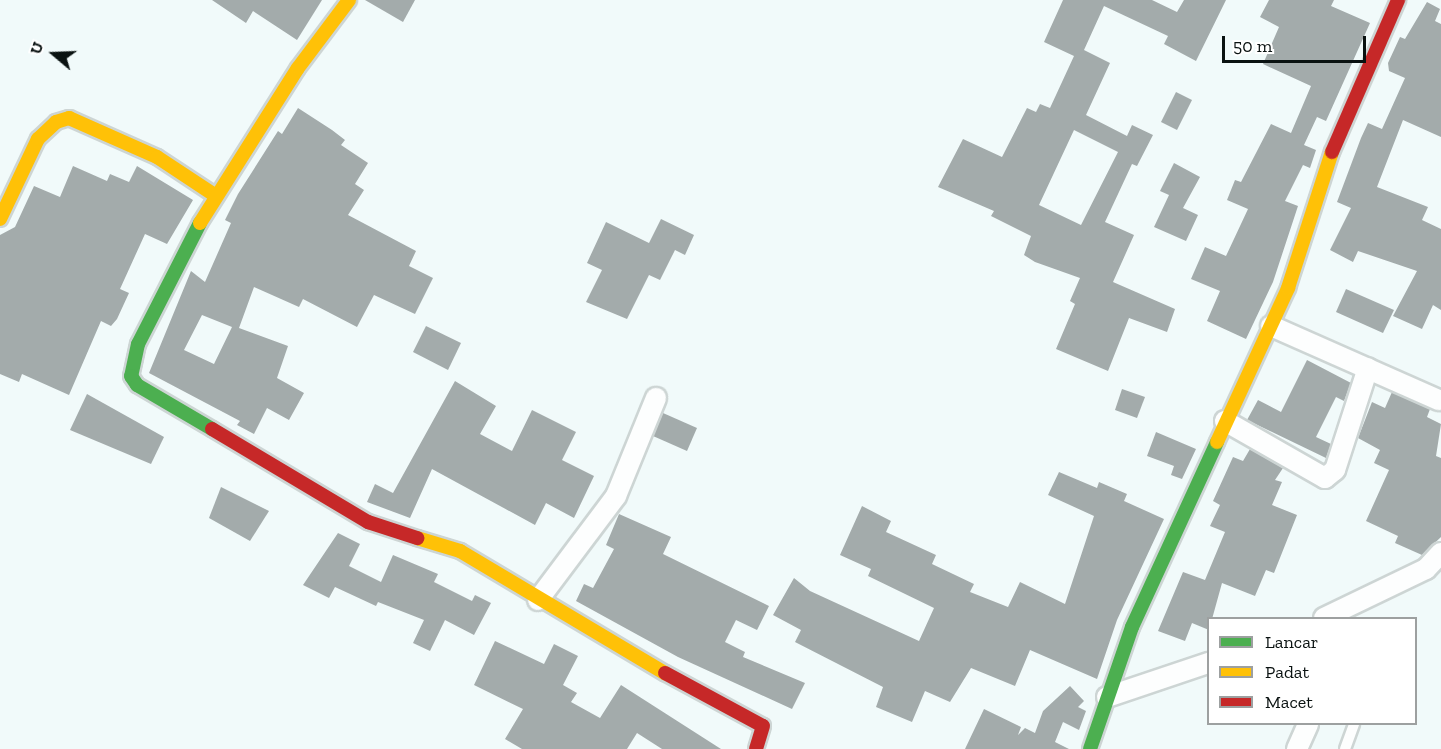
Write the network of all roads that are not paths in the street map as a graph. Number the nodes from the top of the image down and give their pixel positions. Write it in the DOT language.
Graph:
graph roads {
  1 [pos="349,0"];
  2 [pos="1398,0"];
  3 [pos="216,196"];
  4 [pos="0,219"];
  5 [pos="1271,326"];
  6 [pos="1368,368"];
  7 [pos="656,398"];
  8 [pos="1439,400"];
  9 [pos="1225,421"];
  10 [pos="1441,554"];
  11 [pos="538,600"];
  12 [pos="1355,612"];
  13 [pos="1329,617"];
  14 [pos="1207,664"];
  15 [pos="1107,697"];
  16 [pos="1307,725"];
  17 [pos="1353,725"];
  18 [pos="756,749"];
  19 [pos="1090,749"];
  20 [pos="1297,749"];
  21 [pos="1345,749"];
  1 -- 3 [label="street"];
  2 -- 5 [label="street"];
  3 -- 4 [label="street"];
  3 -- 11 [label="street"];
  5 -- 6 [label="street"];
  5 -- 9 [label="street"];
  6 -- 8 [label="street"];
  6 -- 9 [label="street"];
  7 -- 11 [label="street"];
  9 -- 15 [label="street"];
  10 -- 12 [label="street"];
  11 -- 18 [label="street"];
  12 -- 13 [label="street"];
  14 -- 15 [label="street"];
  15 -- 19 [label="street"];
  16 -- 20 [label="street"];
  17 -- 21 [label="lane"];
}
